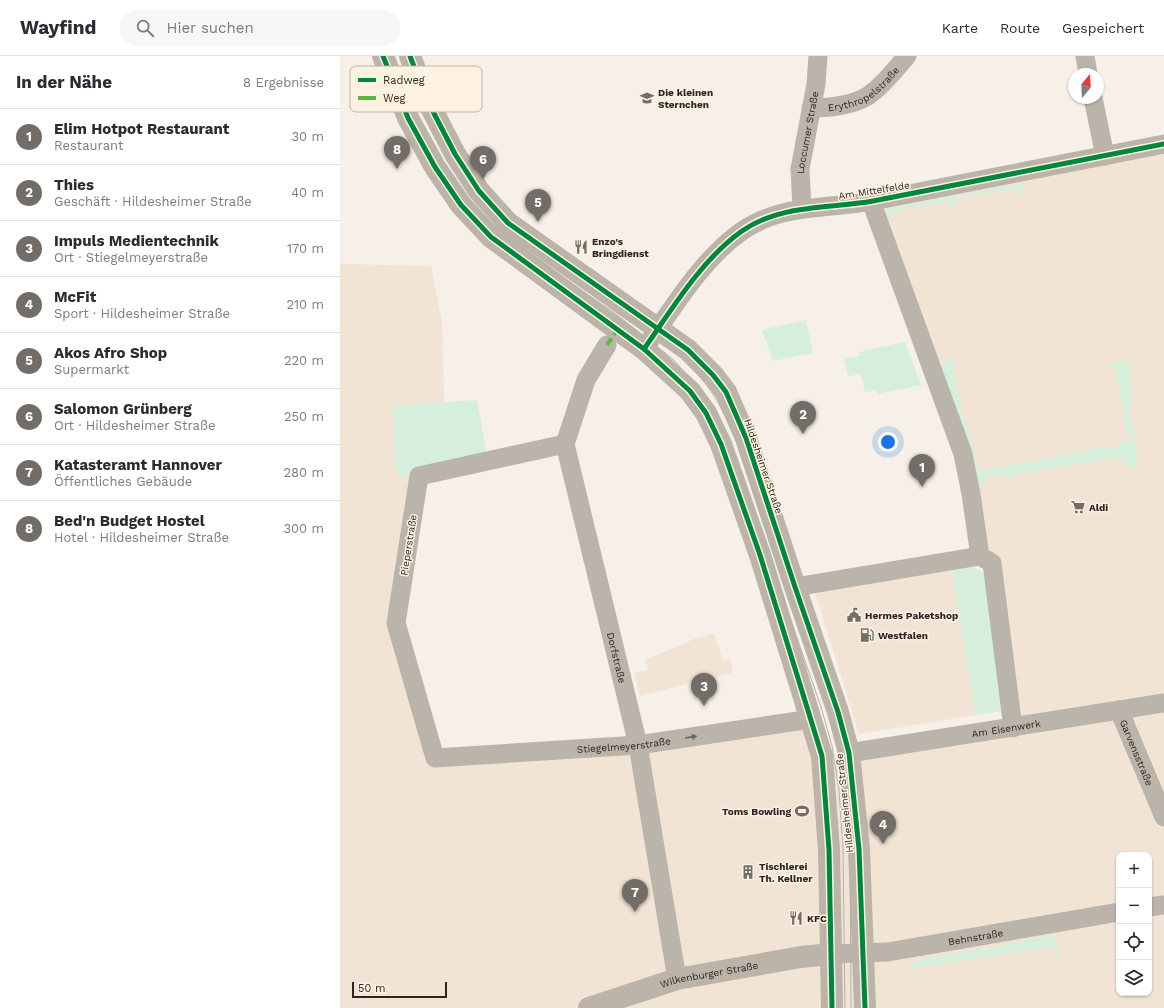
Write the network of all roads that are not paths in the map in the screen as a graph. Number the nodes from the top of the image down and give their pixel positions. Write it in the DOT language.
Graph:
graph roads {
  1 [pos="383,56"];
  2 [pos="410,56"];
  3 [pos="818,56"];
  4 [pos="907,56"];
  5 [pos="1085,56"];
  6 [pos="387,66"];
  7 [pos="414,66"];
  8 [pos="1087,68"];
  9 [pos="1094,104"];
  10 [pos="811,108"];
  11 [pos="406,112"];
  12 [pos="433,112"];
  13 [pos="1164,144"];
  14 [pos="1105,156"];
  15 [pos="871,201"];
  16 [pos="802,209"];
  17 [pos="659,329"];
  18 [pos="607,345"];
  19 [pos="644,349"];
  20 [pos="565,444"];
  21 [pos="980,556"];
  22 [pos="794,587"];
  23 [pos="1164,703"];
  24 [pos="1119,710"];
  25 [pos="811,719"];
  26 [pos="1013,728"];
  27 [pos="638,746"];
  28 [pos="849,753"];
  29 [pos="435,758"];
  30 [pos="1164,817"];
  31 [pos="1164,905"];
  32 [pos="1152,907"];
  33 [pos="1116,913"];
  34 [pos="864,953"];
  35 [pos="831,954"];
  36 [pos="677,979"];
  37 [pos="589,1008"];
  38 [pos="832,1008"];
  39 [pos="865,1008"];
  1 -- 6 [label="main road, Hildesheimer Straße"];
  2 -- 7 [label="main road, Hildesheimer Straße"];
  3 -- 10 [label="street, Loccumer Straße"];
  4 -- 10 [label="street, Erythropelstraße"];
  5 -- 8 [label="street"];
  9 -- 14 [label="street"];
  10 -- 16 [label="street, Loccumer Straße"];
  11 -- 19 [label="main road, Hildesheimer Straße"];
  12 -- 17 [label="main road, Hildesheimer Straße"];
  13 -- 14 [label="street, Am Mittelfelde"];
  14 -- 15 [label="street, Am Mittelfelde"];
  15 -- 16 [label="street, Am Mittelfelde"];
  15 -- 21 [label="street"];
  16 -- 17 [label="street, Am Mittelfelde"];
  17 -- 19 [label="street, Am Mittelfelde"];
  17 -- 22 [label="main road, Hildesheimer Straße"];
  18 -- 20 [label="street"];
  19 -- 25 [label="main road, Hildesheimer Straße"];
  20 -- 27 [label="street, Dorfstraße"];
  20 -- 29 [label="street, Pieperstraße"];
  21 -- 22 [label="street"];
  21 -- 26 [label="street"];
  22 -- 28 [label="main road, Hildesheimer Straße"];
  23 -- 24 [label="street, Am Eisenwerk"];
  24 -- 26 [label="street, Am Eisenwerk"];
  24 -- 30 [label="street, Garvensstraße"];
  27 -- 25 [label="street, Stiegelmeyerstraße, one-way"];
  25 -- 35 [label="main road, Hildesheimer Straße"];
  26 -- 28 [label="street, Am Eisenwerk"];
  27 -- 29 [label="street, Stiegelmeyerstraße"];
  27 -- 36 [label="street, Dorfstraße"];
  28 -- 34 [label="main road, Hildesheimer Straße"];
  31 -- 32 [label="street"];
  33 -- 34 [label="street, Behnstraße"];
  34 -- 35 [label="street, Behnstraße"];
  34 -- 39 [label="main road, Hildesheimer Straße"];
  35 -- 36 [label="main road, Wilkenburger Straße"];
  35 -- 38 [label="main road, Hildesheimer Straße"];
  36 -- 37 [label="main road, Wilkenburger Straße"];
}
